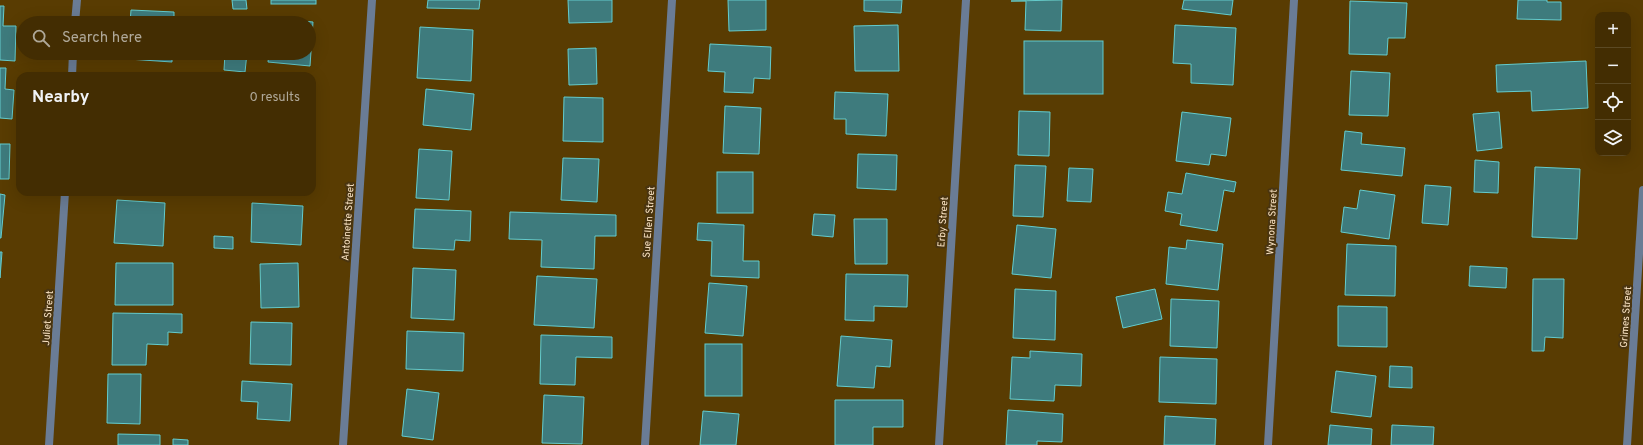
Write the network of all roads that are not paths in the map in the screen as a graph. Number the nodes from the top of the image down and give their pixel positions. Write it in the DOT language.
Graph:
graph roads {
  1 [pos="77,0"];
  2 [pos="372,0"];
  3 [pos="672,0"];
  4 [pos="966,0"];
  5 [pos="1294,0"];
  6 [pos="76,16"];
  7 [pos="73,60"];
  8 [pos="72,72"];
  9 [pos="1643,190"];
  10 [pos="65,196"];
  11 [pos="49,445"];
  12 [pos="343,445"];
  13 [pos="645,445"];
  14 [pos="939,445"];
  15 [pos="1268,445"];
  16 [pos="1627,445"];
  1 -- 6 [label="street"];
  2 -- 12 [label="street, Antoinette Street"];
  3 -- 13 [label="street, Sue Ellen Street"];
  4 -- 14 [label="street, Erby Street"];
  5 -- 15 [label="street, Wynona Street"];
  7 -- 8 [label="street"];
  9 -- 16 [label="street, Grimes Street"];
  10 -- 11 [label="street, Juliet Street"];
}
